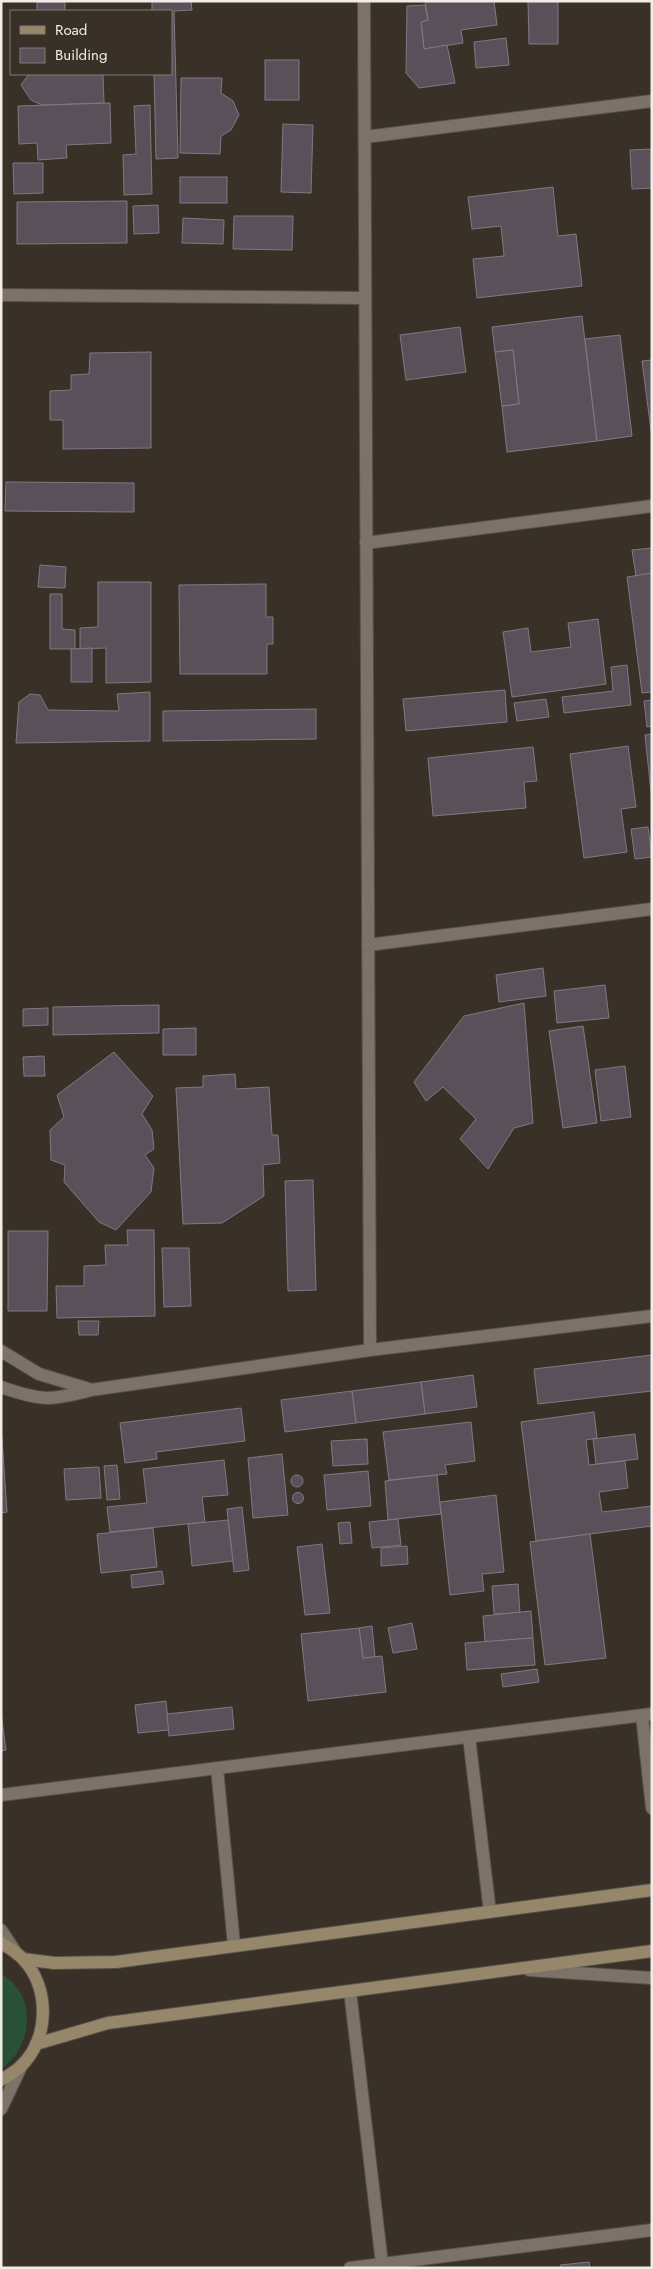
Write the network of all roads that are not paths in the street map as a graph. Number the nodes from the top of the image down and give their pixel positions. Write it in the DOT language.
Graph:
graph roads {
  1 [pos="364,1"];
  2 [pos="652,101"];
  3 [pos="365,137"];
  4 [pos="1,295"];
  5 [pos="365,298"];
  6 [pos="652,506"];
  7 [pos="366,543"];
  8 [pos="652,909"];
  9 [pos="368,945"];
  10 [pos="652,1316"];
  11 [pos="370,1350"];
  12 [pos="1,1351"];
  13 [pos="1,1387"];
  14 [pos="91,1390"];
  15 [pos="647,1715"];
  16 [pos="469,1737"];
  17 [pos="217,1768"];
  18 [pos="1,1795"];
  19 [pos="652,1808"];
  20 [pos="652,1890"];
  21 [pos="490,1912"];
  22 [pos="1,1930"];
  23 [pos="1,1943"];
  24 [pos="234,1945"];
  25 [pos="652,1951"];
  26 [pos="20,1956"];
  27 [pos="519,1969"];
  28 [pos="652,1978"];
  29 [pos="350,1991"];
  30 [pos="36,2044"];
  31 [pos="21,2066"];
  32 [pos="1,2080"];
  33 [pos="1,2109"];
  34 [pos="652,2230"];
  35 [pos="382,2264"];
  36 [pos="350,2268"];
  1 -- 3 [label="street"];
  2 -- 3 [label="street"];
  3 -- 5 [label="street"];
  4 -- 5 [label="street"];
  5 -- 7 [label="street"];
  6 -- 7 [label="street"];
  7 -- 9 [label="street"];
  8 -- 9 [label="street"];
  9 -- 11 [label="street"];
  10 -- 11 [label="street"];
  11 -- 14 [label="street"];
  12 -- 14 [label="street"];
  13 -- 14 [label="street"];
  15 -- 16 [label="street"];
  15 -- 19 [label="street"];
  16 -- 17 [label="street"];
  16 -- 21 [label="street"];
  17 -- 18 [label="street"];
  17 -- 24 [label="street"];
  20 -- 21 [label="main road"];
  21 -- 24 [label="main road"];
  22 -- 26 [label="street"];
  23 -- 26 [label="main road"];
  24 -- 26 [label="main road"];
  25 -- 27 [label="main road"];
  26 -- 30 [label="main road"];
  27 -- 28 [label="street"];
  27 -- 29 [label="main road"];
  29 -- 30 [label="main road"];
  29 -- 35 [label="street"];
  30 -- 31 [label="main road"];
  31 -- 32 [label="main road"];
  31 -- 33 [label="street"];
  34 -- 35 [label="street"];
  35 -- 36 [label="street"];
}
